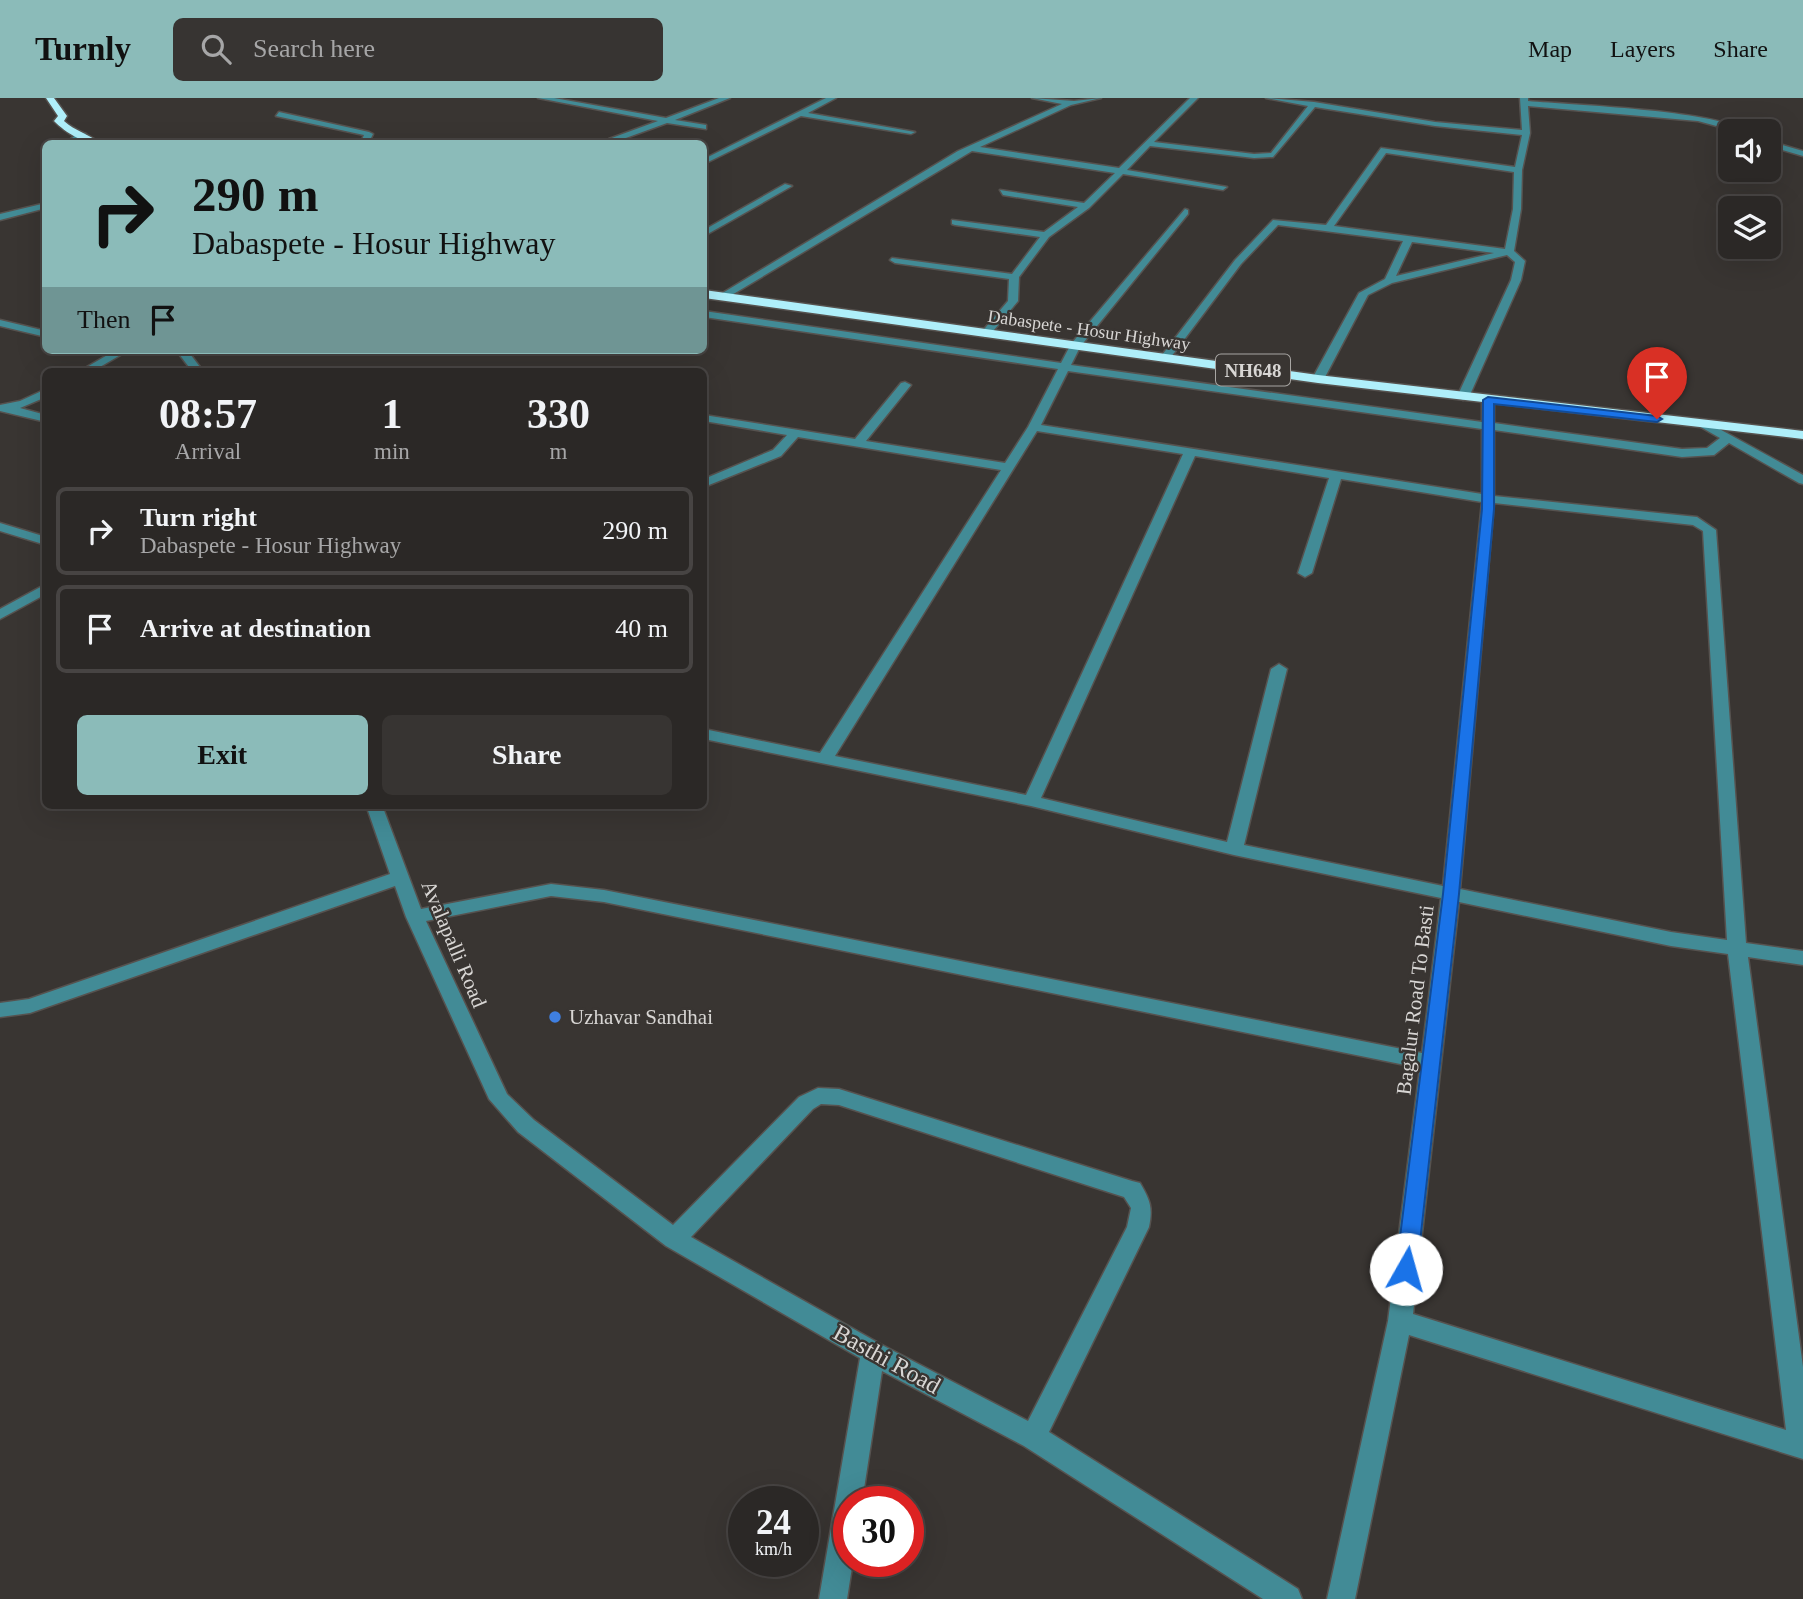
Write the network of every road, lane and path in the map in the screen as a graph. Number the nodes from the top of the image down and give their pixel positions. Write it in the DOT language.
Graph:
graph roads {
  1 [pos="50,98"];
  2 [pos="542,98"];
  3 [pos="588,98"];
  4 [pos="726,98"];
  5 [pos="832,98"];
  6 [pos="1037,98"];
  7 [pos="1097,98"];
  8 [pos="1194,98"];
  9 [pos="1270,98"];
  10 [pos="1524,101"];
  11 [pos="573,103"];
  12 [pos="1069,103"];
  13 [pos="1314,104"];
  14 [pos="279,114"];
  15 [pos="801,114"];
  16 [pos="668,121"];
  17 [pos="1718,123"];
  18 [pos="76,125"];
  19 [pos="703,127"];
  20 [pos="911,132"];
  21 [pos="1526,133"];
  22 [pos="70,140"];
  23 [pos="93,140"];
  24 [pos="366,140"];
  25 [pos="615,140"];
  26 [pos="1150,144"];
  27 [pos="1781,147"];
  28 [pos="970,148"];
  29 [pos="1803,154"];
  30 [pos="707,161"];
  31 [pos="1518,170"];
  32 [pos="1121,172"];
  33 [pos="788,186"];
  34 [pos="1223,187"];
  35 [pos="1003,192"];
  36 [pos="42,206"];
  37 [pos="1086,206"];
  38 [pos="1185,212"];
  39 [pos="0,217"];
  40 [pos="955,222"];
  41 [pos="1328,228"];
  42 [pos="707,231"];
  43 [pos="1046,235"];
  44 [pos="1408,240"];
  45 [pos="1509,252"];
  46 [pos="895,260"];
  47 [pos="1014,277"];
  48 [pos="1389,281"];
  49 [pos="707,295"];
  50 [pos="721,297"];
  51 [pos="707,314"];
  52 [pos="0,323"];
  53 [pos="42,333"];
  54 [pos="985,334"];
  55 [pos="1075,346"];
  56 [pos="114,354"];
  57 [pos="184,354"];
  58 [pos="1164,359"];
  59 [pos="1064,367"];
  60 [pos="90,368"];
  61 [pos="196,368"];
  62 [pos="1318,379"];
  63 [pos="905,385"];
  64 [pos="42,394"];
  65 [pos="1463,397"];
  66 [pos="1488,400"];
  67 [pos="4,408"];
  68 [pos="42,418"];
  69 [pos="707,418"];
  70 [pos="1703,424"];
  71 [pos="1034,427"];
  72 [pos="1488,428"];
  73 [pos="795,433"];
  74 [pos="1803,435"];
  75 [pos="1728,438"];
  76 [pos="858,443"];
  77 [pos="1191,451"];
  78 [pos="1007,467"];
  79 [pos="1336,476"];
  80 [pos="1803,480"];
  81 [pos="707,482"];
  82 [pos="1488,499"];
  83 [pos="0,527"];
  84 [pos="42,540"];
  85 [pos="1305,573"];
  86 [pos="42,590"];
  87 [pos="0,615"];
  88 [pos="1279,669"];
  89 [pos="707,735"];
  90 [pos="824,760"];
  91 [pos="1031,801"];
  92 [pos="376,809"];
  93 [pos="1234,849"];
  94 [pos="401,877"];
  95 [pos="1451,894"];
  96 [pos="415,917"];
  97 [pos="1737,947"];
  98 [pos="1803,958"];
  99 [pos="0,1010"];
  100 [pos="1430,1062"];
  101 [pos="499,1099"];
  102 [pos="674,1238"];
  103 [pos="1400,1321"];
  104 [pos="873,1353"];
  105 [pos="1033,1437"];
  106 [pos="1802,1448"];
  107 [pos="852,1486"];
  108 [pos="837,1577"];
  109 [pos="833,1599"];
  110 [pos="1289,1599"];
  111 [pos="1341,1599"];
  1 -- 18 [label="highway"];
  2 -- 11 [label="street"];
  3 -- 11 [label="street"];
  4 -- 16 [label="street"];
  5 -- 15 [label="street"];
  6 -- 12 [label="street"];
  7 -- 12 [label="street"];
  8 -- 26 [label="street"];
  9 -- 13 [label="street"];
  10 -- 17 [label="street"];
  10 -- 21 [label="street"];
  11 -- 16 [label="street"];
  12 -- 28 [label="street"];
  13 -- 21 [label="street"];
  13 -- 26 [label="street"];
  14 -- 24 [label="street"];
  15 -- 20 [label="street"];
  15 -- 30 [label="street"];
  16 -- 19 [label="street"];
  16 -- 25 [label="street"];
  18 -- 22 [label="street"];
  18 -- 23 [label="highway"];
  21 -- 31 [label="street"];
  26 -- 32 [label="street"];
  27 -- 29 [label="street"];
  28 -- 32 [label="street"];
  28 -- 50 [label="street"];
  31 -- 41 [label="street"];
  31 -- 45 [label="street"];
  32 -- 34 [label="street"];
  32 -- 37 [label="street"];
  33 -- 42 [label="street"];
  35 -- 37 [label="street"];
  36 -- 39 [label="street"];
  37 -- 43 [label="street"];
  38 -- 55 [label="street"];
  40 -- 43 [label="street"];
  41 -- 44 [label="street"];
  41 -- 58 [label="street"];
  43 -- 47 [label="street"];
  44 -- 45 [label="street"];
  44 -- 48 [label="street"];
  45 -- 48 [label="street"];
  45 -- 65 [label="street"];
  46 -- 47 [label="street"];
  47 -- 54 [label="street"];
  48 -- 62 [label="street"];
  49 -- 50 [label="highway, Dabaspete - Hosur Highway / NH648"];
  50 -- 54 [label="highway, Dabaspete - Hosur Highway / NH648"];
  51 -- 59 [label="street"];
  52 -- 53 [label="street"];
  54 -- 55 [label="highway, Dabaspete - Hosur Highway / NH648"];
  55 -- 58 [label="highway, Dabaspete - Hosur Highway / NH648"];
  55 -- 59 [label="street"];
  56 -- 60 [label="street"];
  57 -- 61 [label="street"];
  58 -- 62 [label="highway, Dabaspete - Hosur Highway / NH648"];
  59 -- 71 [label="street"];
  59 -- 72 [label="street"];
  62 -- 65 [label="highway, Dabaspete - Hosur Highway / NH648"];
  63 -- 76 [label="street"];
  64 -- 67 [label="street"];
  65 -- 66 [label="highway, Dabaspete - Hosur Highway / NH648"];
  66 -- 70 [label="highway, Dabaspete - Hosur Highway / NH648"];
  66 -- 72 [label="street, Bagalur Road To Basti"];
  67 -- 68 [label="street"];
  69 -- 73 [label="street"];
  70 -- 74 [label="highway, Dabaspete - Hosur Highway / NH648"];
  70 -- 75 [label="street"];
  71 -- 77 [label="street"];
  71 -- 78 [label="street"];
  72 -- 75 [label="street"];
  72 -- 82 [label="street, Bagalur Road To Basti"];
  73 -- 76 [label="street"];
  73 -- 81 [label="street"];
  75 -- 80 [label="street"];
  76 -- 78 [label="street"];
  77 -- 79 [label="street"];
  77 -- 91 [label="street"];
  78 -- 90 [label="street"];
  79 -- 82 [label="street"];
  79 -- 85 [label="street"];
  82 -- 95 [label="street, Bagalur Road To Basti"];
  82 -- 97 [label="street"];
  83 -- 84 [label="street"];
  86 -- 87 [label="street"];
  88 -- 93 [label="street"];
  89 -- 90 [label="street"];
  90 -- 91 [label="street"];
  91 -- 93 [label="street"];
  92 -- 94 [label="street, Avalapalli Road"];
  93 -- 95 [label="street"];
  94 -- 96 [label="street, Avalapalli Road"];
  94 -- 99 [label="street"];
  95 -- 97 [label="street"];
  95 -- 100 [label="street, Bagalur Road To Basti"];
  96 -- 100 [label="street"];
  96 -- 101 [label="street, Avalapalli Road"];
  97 -- 98 [label="street"];
  97 -- 106 [label="street"];
  100 -- 103 [label="street, Bagalur Road To Basti"];
  101 -- 102 [label="street, Basthi Road"];
  102 -- 104 [label="street, Basthi Road"];
  102 -- 105 [label="street"];
  103 -- 106 [label="street"];
  103 -- 111 [label="street, Bagalur Road To Basti"];
  104 -- 105 [label="street, Basthi Road"];
  104 -- 107 [label="street"];
  105 -- 110 [label="street, Basthi Road"];
  108 -- 109 [label="street"];
}
